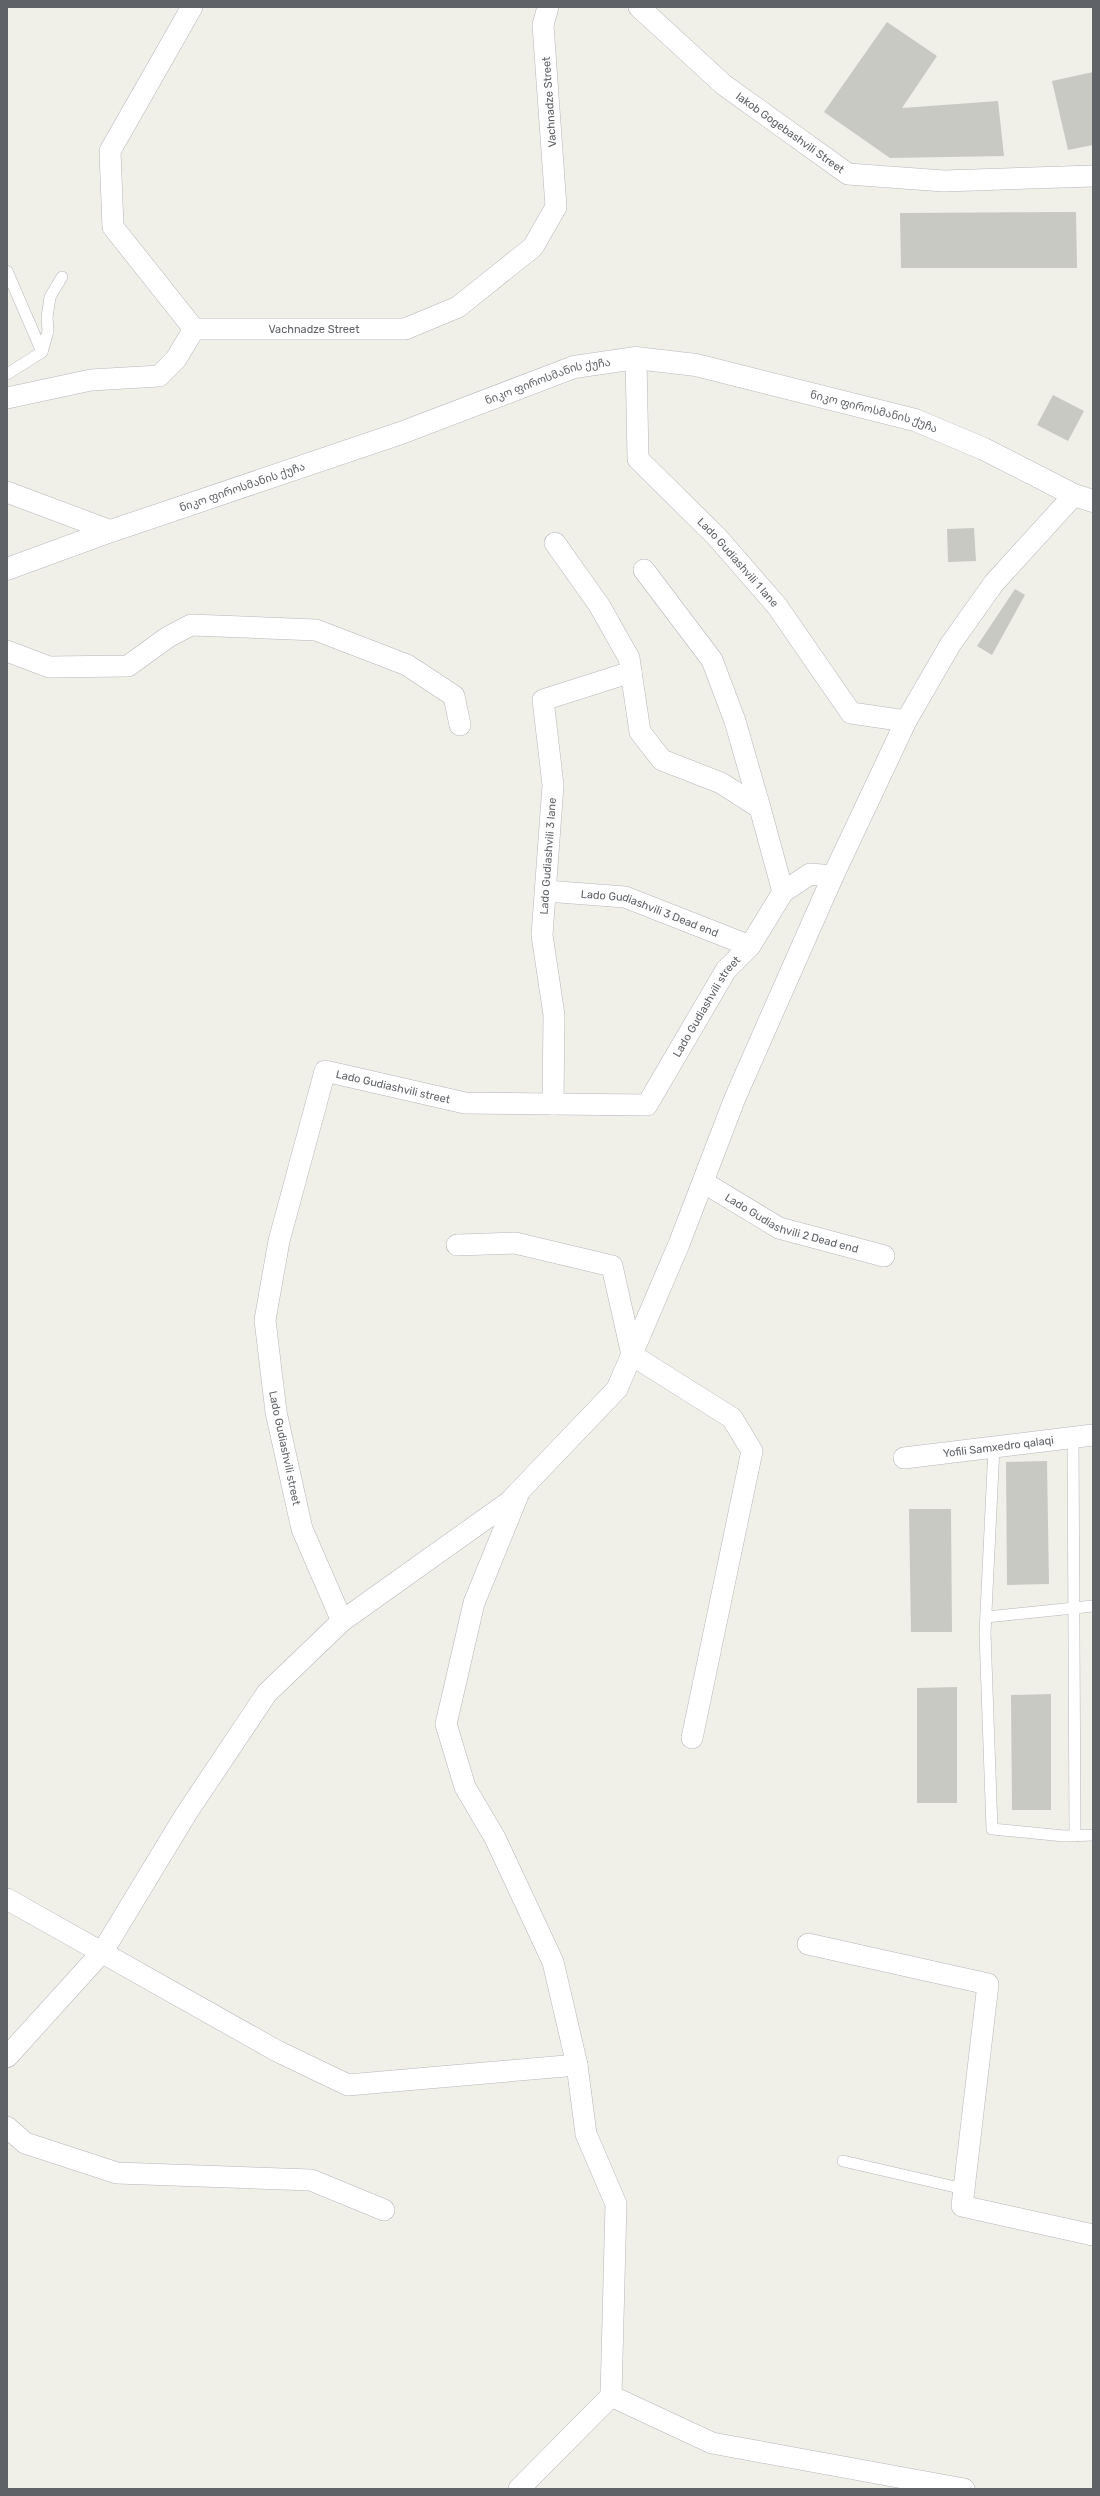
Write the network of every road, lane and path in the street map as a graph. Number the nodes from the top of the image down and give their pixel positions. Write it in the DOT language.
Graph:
graph roads {
  1 [pos="192,7"];
  2 [pos="548,7"];
  3 [pos="639,7"];
  4 [pos="1093,176"];
  5 [pos="7,271"];
  6 [pos="62,277"];
  7 [pos="194,329"];
  8 [pos="42,352"];
  9 [pos="636,358"];
  10 [pos="7,374"];
  11 [pos="7,398"];
  12 [pos="7,492"];
  13 [pos="1084,498"];
  14 [pos="111,531"];
  15 [pos="555,543"];
  16 [pos="7,569"];
  17 [pos="644,570"];
  18 [pos="7,651"];
  19 [pos="631,672"];
  20 [pos="906,721"];
  21 [pos="460,725"];
  22 [pos="760,808"];
  23 [pos="833,876"];
  24 [pos="546,891"];
  25 [pos="783,892"];
  26 [pos="750,946"];
  27 [pos="553,1104"];
  28 [pos="703,1182"];
  29 [pos="457,1245"];
  30 [pos="884,1256"];
  31 [pos="632,1355"];
  32 [pos="1083,1436"];
  33 [pos="994,1447"];
  34 [pos="904,1458"];
  35 [pos="520,1490"];
  36 [pos="1093,1606"];
  37 [pos="1073,1608"];
  38 [pos="986,1617"];
  39 [pos="342,1621"];
  40 [pos="692,1738"];
  41 [pos="1093,1835"];
  42 [pos="1074,1836"];
  43 [pos="7,1899"];
  44 [pos="808,1944"];
  45 [pos="103,1951"];
  46 [pos="7,2057"];
  47 [pos="577,2065"];
  48 [pos="7,2127"];
  49 [pos="842,2161"];
  50 [pos="964,2189"];
  51 [pos="384,2210"];
  52 [pos="1093,2235"];
  53 [pos="611,2396"];
  54 [pos="519,2489"];
  55 [pos="964,2489"];
  1 -- 7 [label="street"];
  2 -- 7 [label="street, Vachnadze Street"];
  3 -- 4 [label="street, Iakob Gogebashvili Street"];
  5 -- 8 [label="lane"];
  6 -- 8 [label="lane"];
  7 -- 11 [label="street"];
  8 -- 10 [label="lane"];
  9 -- 13 [label="main road, ნიკო ფიროსმანის ქუჩა"];
  9 -- 14 [label="main road, ნიკო ფიროსმანის ქუჩა"];
  9 -- 20 [label="street, Lado Gudiashvili 1 lane"];
  12 -- 14 [label="street"];
  13 -- 20 [label="street"];
  14 -- 16 [label="main road, ნიკო ფიროსმანის ქუჩა"];
  15 -- 19 [label="street"];
  17 -- 22 [label="street"];
  18 -- 21 [label="street"];
  19 -- 22 [label="street"];
  19 -- 24 [label="street, Lado Gudiashvili 3 lane"];
  20 -- 23 [label="street"];
  22 -- 25 [label="street"];
  23 -- 25 [label="street, Lado Gudiashvili street"];
  23 -- 28 [label="street"];
  24 -- 26 [label="street, Lado Gudiashvili 3 Dead end"];
  24 -- 27 [label="street, Lado Gudiashvili 3 lane"];
  25 -- 26 [label="street, Lado Gudiashvili street"];
  26 -- 27 [label="street, Lado Gudiashvili street"];
  27 -- 39 [label="street, Lado Gudiashvili street"];
  28 -- 30 [label="street, Lado Gudiashvili 2 Dead end"];
  28 -- 31 [label="street"];
  29 -- 31 [label="street"];
  31 -- 35 [label="street"];
  31 -- 40 [label="street"];
  32 -- 33 [label="street, Yofili Samxedro qalaqi"];
  32 -- 37 [label="lane"];
  33 -- 34 [label="street, Yofili Samxedro qalaqi"];
  33 -- 38 [label="lane"];
  35 -- 39 [label="street"];
  35 -- 47 [label="street"];
  36 -- 37 [label="lane"];
  37 -- 38 [label="lane"];
  37 -- 42 [label="lane"];
  38 -- 42 [label="lane"];
  39 -- 45 [label="street"];
  41 -- 42 [label="lane"];
  43 -- 45 [label="street"];
  44 -- 50 [label="street"];
  45 -- 46 [label="street"];
  45 -- 47 [label="street"];
  47 -- 53 [label="street"];
  48 -- 51 [label="street"];
  49 -- 50 [label="lane"];
  50 -- 52 [label="street"];
  53 -- 54 [label="street"];
  53 -- 55 [label="street"];
}
